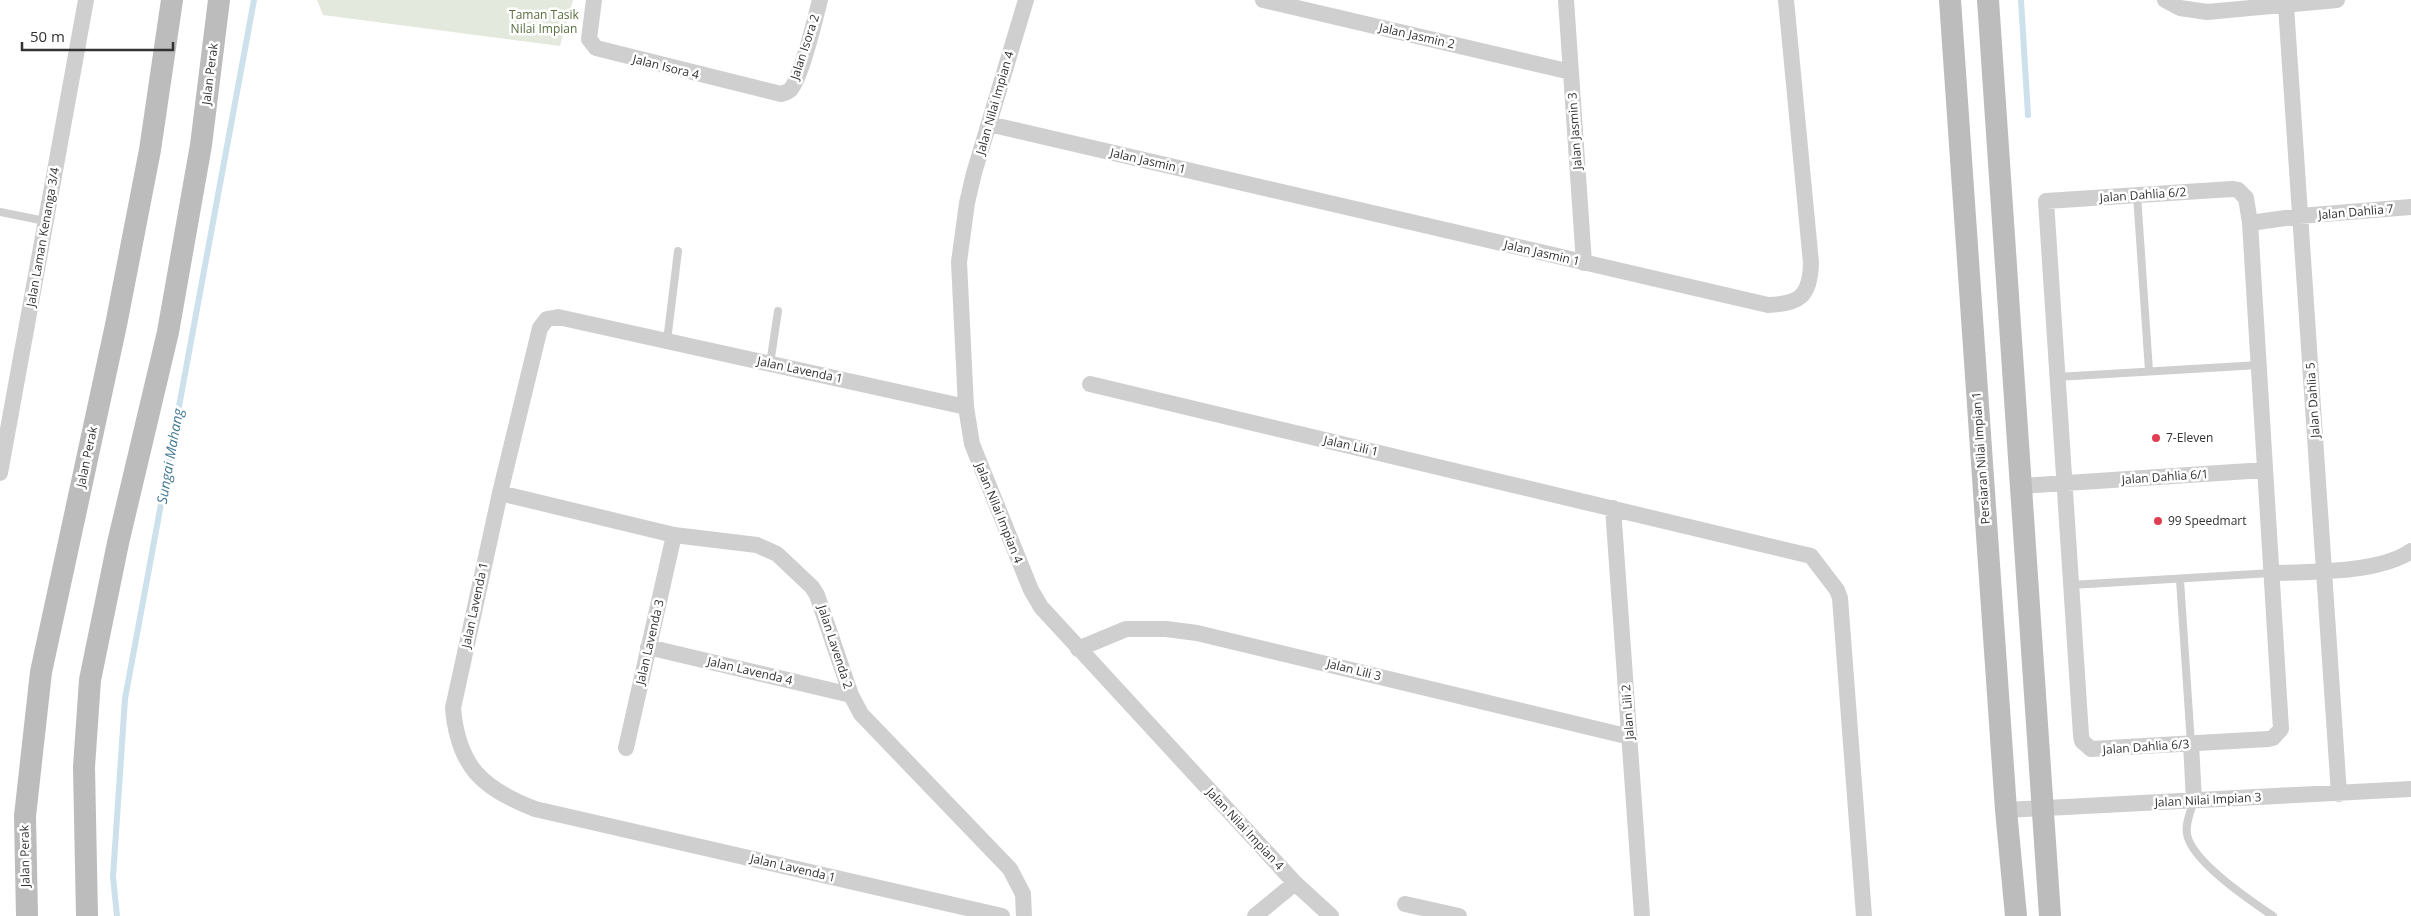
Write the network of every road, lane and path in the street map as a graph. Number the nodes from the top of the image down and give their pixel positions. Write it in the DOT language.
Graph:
graph roads {
  1 [pos="86,0"];
  2 [pos="172,0"];
  3 [pos="219,0"];
  4 [pos="594,0"];
  5 [pos="820,0"];
  6 [pos="1026,0"];
  7 [pos="1263,0"];
  8 [pos="1566,0"];
  9 [pos="1786,0"];
  10 [pos="1950,0"];
  11 [pos="1988,0"];
  12 [pos="2165,0"];
  13 [pos="2337,0"];
  14 [pos="2286,6"];
  15 [pos="1571,72"];
  16 [pos="786,92"];
  17 [pos="989,124"];
  18 [pos="2137,195"];
  19 [pos="2411,207"];
  20 [pos="0,212"];
  21 [pos="2300,216"];
  22 [pos="45,221"];
  23 [pos="2250,223"];
  24 [pos="678,251"];
  25 [pos="1584,263"];
  26 [pos="778,311"];
  27 [pos="667,341"];
  28 [pos="770,364"];
  29 [pos="2258,365"];
  30 [pos="2149,371"];
  31 [pos="2058,377"];
  32 [pos="1090,384"];
  33 [pos="966,407"];
  34 [pos="2266,470"];
  35 [pos="0,473"];
  36 [pos="2064,483"];
  37 [pos="2022,486"];
  38 [pos="500,493"];
  39 [pos="1613,508"];
  40 [pos="674,535"];
  41 [pos="2411,551"];
  42 [pos="2324,571"];
  43 [pos="2272,573"];
  44 [pos="2180,580"];
  45 [pos="2071,585"];
  46 [pos="648,647"];
  47 [pos="1078,649"];
  48 [pos="851,695"];
  49 [pos="1630,736"];
  50 [pos="2191,744"];
  51 [pos="626,748"];
  52 [pos="2411,789"];
  53 [pos="2339,794"];
  54 [pos="2194,800"];
  55 [pos="2042,808"];
  56 [pos="2006,810"];
  57 [pos="1295,883"];
  58 [pos="1405,904"];
  59 [pos="27,916"];
  60 [pos="87,916"];
  61 [pos="1002,916"];
  62 [pos="1024,916"];
  63 [pos="1255,916"];
  64 [pos="1331,916"];
  65 [pos="1459,916"];
  66 [pos="1642,916"];
  67 [pos="1864,916"];
  68 [pos="2016,916"];
  69 [pos="2050,916"];
  70 [pos="2273,916"];
  1 -- 22 [label="street, Jalan Laman Kenanga 3/4"];
  2 -- 59 [label="main road, Jalan Perak"];
  3 -- 60 [label="main road, Jalan Perak"];
  4 -- 16 [label="street, Jalan Isora 4"];
  5 -- 16 [label="street, Jalan Isora 2"];
  6 -- 17 [label="street, Jalan Nilai Impian 4"];
  7 -- 15 [label="street, Jalan Jasmin 2"];
  8 -- 15 [label="street, Jalan Jasmin 3"];
  9 -- 25 [label="street, Jalan Jasmin 1"];
  10 -- 56 [label="main road, Persiaran Nilai Impian 1"];
  11 -- 37 [label="main road"];
  12 -- 14 [label="street"];
  13 -- 14 [label="street"];
  14 -- 21 [label="street, Jalan Dahlia 5"];
  15 -- 25 [label="street, Jalan Jasmin 3"];
  17 -- 25 [label="street, Jalan Jasmin 1"];
  17 -- 33 [label="street, Jalan Nilai Impian 4"];
  18 -- 23 [label="street, Jalan Dahlia 6/2"];
  18 -- 30 [label="lane"];
  18 -- 31 [label="street, Jalan Dahlia 6/2"];
  19 -- 21 [label="street, Jalan Dahlia 7"];
  20 -- 22 [label="lane"];
  21 -- 23 [label="street, Jalan Dahlia 7"];
  21 -- 42 [label="street, Jalan Dahlia 5"];
  22 -- 35 [label="street, Jalan Laman Kenanga 3/4"];
  23 -- 29 [label="street, Jalan Dahlia 6/2"];
  24 -- 27 [label="lane"];
  26 -- 28 [label="lane"];
  27 -- 28 [label="street, Jalan Lavenda 1"];
  27 -- 38 [label="street, Jalan Lavenda 1"];
  28 -- 33 [label="street, Jalan Lavenda 1"];
  29 -- 30 [label="lane"];
  29 -- 34 [label="street, Jalan Dahlia 6/2"];
  30 -- 31 [label="lane"];
  31 -- 36 [label="street, Jalan Dahlia 6/2"];
  32 -- 39 [label="street, Jalan Lili 1"];
  33 -- 47 [label="street, Jalan Nilai Impian 4"];
  34 -- 36 [label="street, Jalan Dahlia 6/1"];
  34 -- 43 [label="street, Jalan Dahlia 6/2"];
  36 -- 37 [label="street, Jalan Dahlia 6/1"];
  36 -- 45 [label="street, Jalan Dahlia 6/3"];
  37 -- 55 [label="main road"];
  38 -- 40 [label="street, Jalan Lavenda 2"];
  38 -- 61 [label="street, Jalan Lavenda 1"];
  39 -- 49 [label="street, Jalan Lili 2"];
  39 -- 67 [label="street, Jalan Lili 1"];
  40 -- 46 [label="street, Jalan Lavenda 3"];
  40 -- 48 [label="street, Jalan Lavenda 2"];
  41 -- 42 [label="street"];
  42 -- 43 [label="street"];
  42 -- 53 [label="street, Jalan Dahlia 5"];
  43 -- 44 [label="lane"];
  43 -- 50 [label="street, Jalan Dahlia 6/3"];
  44 -- 45 [label="lane"];
  44 -- 50 [label="lane"];
  45 -- 50 [label="street, Jalan Dahlia 6/3"];
  46 -- 48 [label="street, Jalan Lavenda 4"];
  46 -- 51 [label="street, Jalan Lavenda 3"];
  47 -- 49 [label="street, Jalan Lili 3"];
  47 -- 57 [label="street, Jalan Nilai Impian 4"];
  48 -- 62 [label="street, Jalan Lavenda 2"];
  49 -- 66 [label="street, Jalan Lili 2"];
  50 -- 54 [label="street"];
  52 -- 53 [label="street, Jalan Nilai Impian 3"];
  53 -- 54 [label="street, Jalan Nilai Impian 3"];
  54 -- 55 [label="street, Jalan Nilai Impian 3"];
  54 -- 70 [label="lane"];
  55 -- 56 [label="street, Jalan Nilai Impian 3"];
  55 -- 69 [label="main road"];
  56 -- 68 [label="main road, Persiaran Nilai Impian 1"];
  57 -- 63 [label="street"];
  57 -- 64 [label="street, Jalan Nilai Impian 4"];
  58 -- 65 [label="street"];
}
